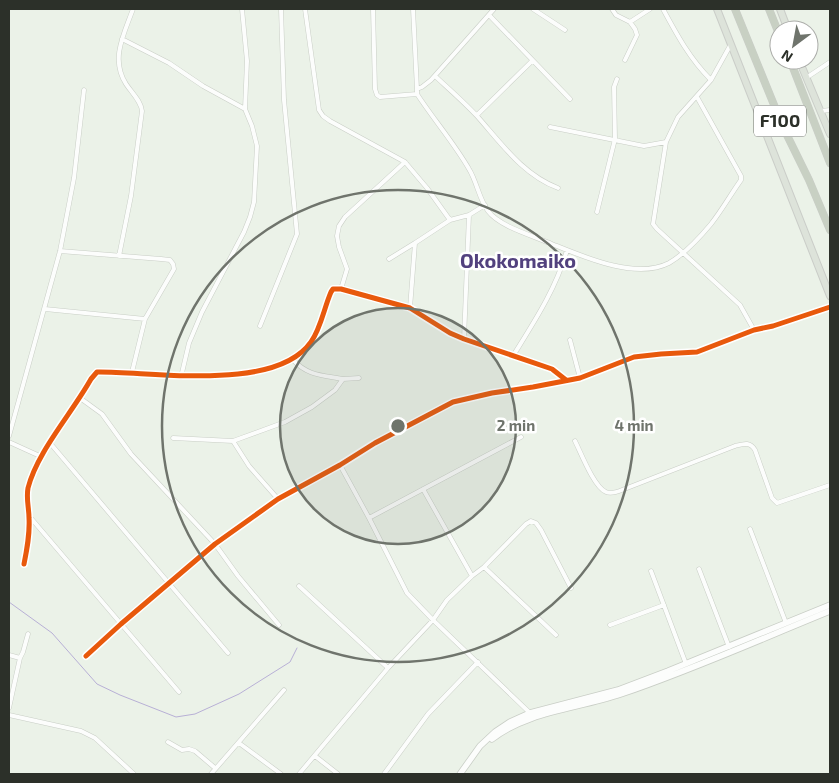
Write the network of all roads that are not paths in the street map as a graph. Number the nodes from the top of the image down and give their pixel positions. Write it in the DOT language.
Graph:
graph roads {
  1 [pos="133,9"];
  2 [pos="242,9"];
  3 [pos="281,9"];
  4 [pos="305,9"];
  5 [pos="373,9"];
  6 [pos="413,9"];
  7 [pos="494,9"];
  8 [pos="533,9"];
  9 [pos="612,9"];
  10 [pos="650,9"];
  11 [pos="663,9"];
  12 [pos="716,9"];
  13 [pos="735,9"];
  14 [pos="488,15"];
  15 [pos="630,22"];
  16 [pos="565,30"];
  17 [pos="122,39"];
  18 [pos="731,44"];
  19 [pos="625,60"];
  20 [pos="532,61"];
  21 [pos="830,62"];
  22 [pos="794,70"];
  23 [pos="803,70"];
  24 [pos="435,76"];
  25 [pos="617,78"];
  26 [pos="806,78"];
  27 [pos="711,80"];
  28 [pos="417,89"];
  29 [pos="84,90"];
  30 [pos="416,94"];
  31 [pos="696,97"];
  32 [pos="570,99"];
  33 [pos="245,109"];
  34 [pos="830,110"];
  35 [pos="821,111"];
  36 [pos="477,116"];
  37 [pos="550,127"];
  38 [pos="830,134"];
  39 [pos="615,139"];
  40 [pos="666,142"];
  41 [pos="405,162"];
  42 [pos="830,163"];
  43 [pos="558,188"];
  44 [pos="485,205"];
  45 [pos="597,212"];
  46 [pos="469,215"];
  47 [pos="450,220"];
  48 [pos="830,230"];
  49 [pos="415,243"];
  50 [pos="567,250"];
  51 [pos="60,251"];
  52 [pos="683,253"];
  53 [pos="119,256"];
  54 [pos="389,259"];
  55 [pos="341,289"];
  56 [pos="830,296"];
  57 [pos="830,307"];
  58 [pos="410,308"];
  59 [pos="44,309"];
  60 [pos="145,319"];
  61 [pos="260,326"];
  62 [pos="754,330"];
  63 [pos="464,339"];
  64 [pos="570,340"];
  65 [pos="514,356"];
  66 [pos="292,359"];
  67 [pos="132,372"];
  68 [pos="181,377"];
  69 [pos="360,378"];
  70 [pos="580,378"];
  71 [pos="343,379"];
  72 [pos="566,380"];
  73 [pos="80,398"];
  74 [pos="9,436"];
  75 [pos="521,437"];
  76 [pos="173,438"];
  77 [pos="233,441"];
  78 [pos="575,441"];
  79 [pos="9,442"];
  80 [pos="50,444"];
  81 [pos="42,457"];
  82 [pos="340,465"];
  83 [pos="830,485"];
  84 [pos="423,489"];
  85 [pos="278,499"];
  86 [pos="29,516"];
  87 [pos="369,518"];
  88 [pos="750,529"];
  89 [pos="215,544"];
  90 [pos="24,564"];
  91 [pos="484,567"];
  92 [pos="699,569"];
  93 [pos="651,570"];
  94 [pos="472,576"];
  95 [pos="169,583"];
  96 [pos="299,586"];
  97 [pos="572,588"];
  98 [pos="664,605"];
  99 [pos="830,605"];
  100 [pos="830,611"];
  101 [pos="433,620"];
  102 [pos="786,623"];
  103 [pos="121,624"];
  104 [pos="610,624"];
  105 [pos="280,625"];
  106 [pos="28,634"];
  107 [pos="556,634"];
  108 [pos="729,647"];
  109 [pos="228,653"];
  110 [pos="9,655"];
  111 [pos="86,656"];
  112 [pos="20,658"];
  113 [pos="478,662"];
  114 [pos="686,664"];
  115 [pos="388,668"];
  116 [pos="284,690"];
  117 [pos="179,692"];
  118 [pos="9,708"];
  119 [pos="530,713"];
  120 [pos="9,715"];
  121 [pos="168,742"];
  122 [pos="239,743"];
  123 [pos="315,756"];
  124 [pos="216,768"];
  125 [pos="134,774"];
  126 [pos="210,774"];
  127 [pos="281,774"];
  128 [pos="299,774"];
  129 [pos="338,774"];
  130 [pos="384,774"];
  131 [pos="460,774"];
  132 [pos="464,774"];
  1 -- 17 [label="street"];
  2 -- 33 [label="street"];
  3 -- 61 [label="street"];
  4 -- 41 [label="street"];
  5 -- 30 [label="street"];
  6 -- 28 [label="street"];
  7 -- 14 [label="street"];
  8 -- 16 [label="street"];
  9 -- 15 [label="street"];
  10 -- 15 [label="street"];
  11 -- 27 [label="street"];
  12 -- 18 [label="main road"];
  13 -- 48 [label="highway, F100"];
  14 -- 20 [label="street"];
  14 -- 24 [label="street"];
  15 -- 19 [label="street"];
  17 -- 33 [label="street"];
  17 -- 53 [label="street"];
  18 -- 27 [label="street"];
  18 -- 56 [label="main road"];
  20 -- 32 [label="street"];
  20 -- 36 [label="street"];
  21 -- 26 [label="street"];
  22 -- 42 [label="highway, F100"];
  23 -- 26 [label="main road"];
  24 -- 28 [label="street"];
  24 -- 36 [label="street"];
  25 -- 39 [label="street"];
  26 -- 35 [label="main road"];
  27 -- 31 [label="street"];
  28 -- 30 [label="street"];
  29 -- 51 [label="street"];
  30 -- 44 [label="street"];
  31 -- 40 [label="street"];
  31 -- 52 [label="street"];
  33 -- 68 [label="street"];
  34 -- 35 [label="street"];
  35 -- 38 [label="main road"];
  36 -- 43 [label="street"];
  37 -- 39 [label="street"];
  39 -- 40 [label="street"];
  39 -- 45 [label="street"];
  40 -- 52 [label="street"];
  41 -- 47 [label="street"];
  41 -- 55 [label="street"];
  44 -- 46 [label="street"];
  44 -- 50 [label="street"];
  46 -- 47 [label="street"];
  46 -- 63 [label="street"];
  47 -- 49 [label="street"];
  49 -- 54 [label="street"];
  49 -- 58 [label="street"];
  50 -- 52 [label="street"];
  50 -- 65 [label="street"];
  51 -- 53 [label="street"];
  51 -- 59 [label="street"];
  52 -- 62 [label="street"];
  53 -- 60 [label="street"];
  55 -- 58 [label="street"];
  55 -- 66 [label="street"];
  57 -- 62 [label="street"];
  58 -- 63 [label="street"];
  59 -- 60 [label="street"];
  59 -- 74 [label="street"];
  60 -- 67 [label="street"];
  62 -- 70 [label="street"];
  63 -- 65 [label="street"];
  64 -- 70 [label="street"];
  65 -- 72 [label="street"];
  66 -- 68 [label="street"];
  66 -- 71 [label="street"];
  67 -- 68 [label="street"];
  67 -- 73 [label="street"];
  69 -- 71 [label="street"];
  70 -- 72 [label="street"];
  71 -- 77 [label="street"];
  72 -- 82 [label="street"];
  73 -- 80 [label="street"];
  73 -- 89 [label="street"];
  75 -- 84 [label="street"];
  76 -- 77 [label="street"];
  77 -- 85 [label="street"];
  78 -- 83 [label="street"];
  79 -- 81 [label="street"];
  80 -- 81 [label="street"];
  80 -- 95 [label="street"];
  81 -- 86 [label="street"];
  82 -- 85 [label="street"];
  82 -- 87 [label="street"];
  84 -- 87 [label="street"];
  84 -- 94 [label="street"];
  85 -- 89 [label="street"];
  86 -- 90 [label="street"];
  86 -- 103 [label="street"];
  87 -- 101 [label="street"];
  88 -- 102 [label="street"];
  89 -- 95 [label="street"];
  89 -- 105 [label="street"];
  91 -- 94 [label="street"];
  91 -- 97 [label="street"];
  91 -- 107 [label="street"];
  92 -- 108 [label="street"];
  93 -- 98 [label="street"];
  94 -- 101 [label="street"];
  95 -- 103 [label="street"];
  95 -- 109 [label="street"];
  96 -- 115 [label="street"];
  98 -- 104 [label="street"];
  98 -- 114 [label="street"];
  99 -- 102 [label="street"];
  100 -- 132 [label="street"];
  101 -- 113 [label="street"];
  101 -- 115 [label="street"];
  102 -- 108 [label="street"];
  103 -- 111 [label="street"];
  103 -- 117 [label="street"];
  106 -- 112 [label="street"];
  108 -- 114 [label="street"];
  110 -- 112 [label="street"];
  112 -- 118 [label="street"];
  113 -- 119 [label="street"];
  113 -- 130 [label="street"];
  114 -- 119 [label="street"];
  115 -- 123 [label="street"];
  116 -- 122 [label="street"];
  119 -- 131 [label="street"];
  120 -- 125 [label="street"];
  121 -- 124 [label="street"];
  122 -- 124 [label="street"];
  122 -- 127 [label="street"];
  123 -- 128 [label="street"];
  123 -- 129 [label="street"];
  124 -- 126 [label="street"];
}
